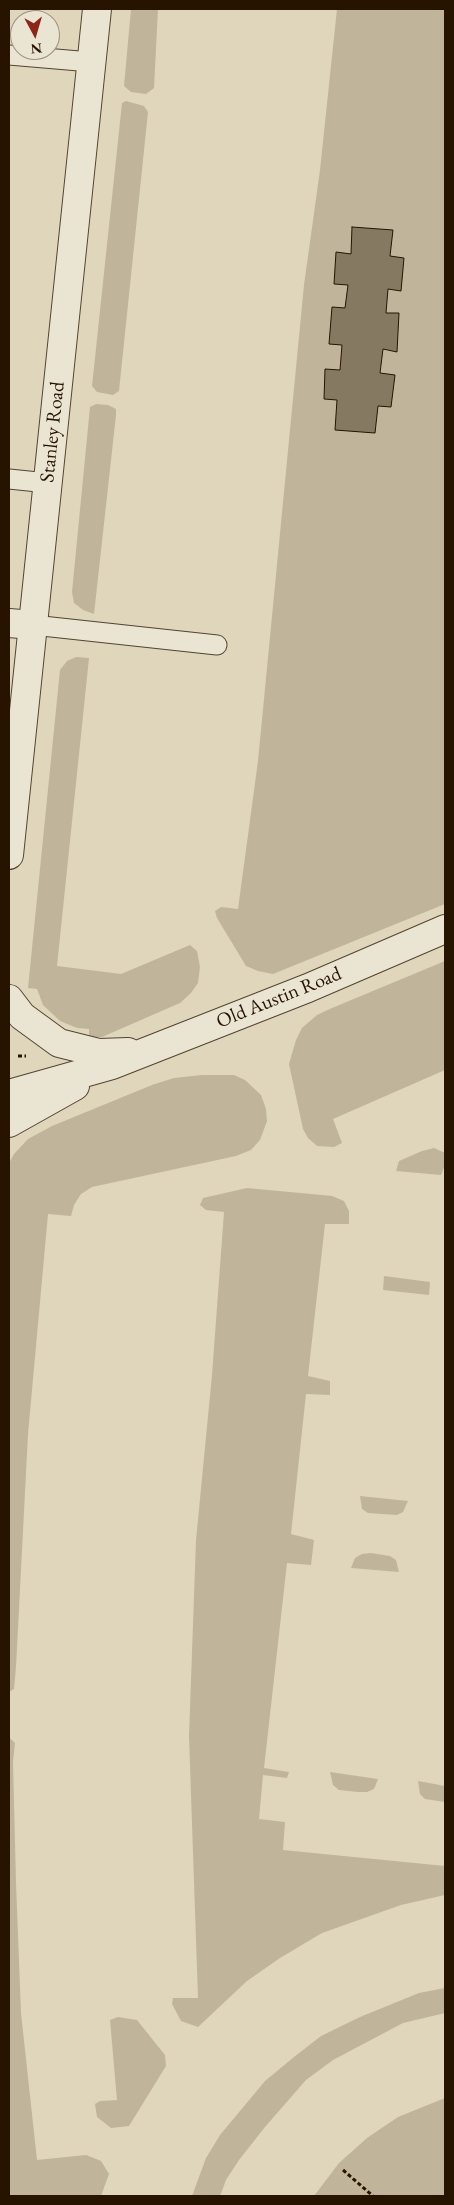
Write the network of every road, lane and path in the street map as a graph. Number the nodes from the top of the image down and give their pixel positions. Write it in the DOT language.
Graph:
graph roads {
  1 [pos="97,9"];
  2 [pos="9,55"];
  3 [pos="91,62"];
  4 [pos="9,479"];
  5 [pos="48,483"];
  6 [pos="21,624"];
  7 [pos="217,645"];
  8 [pos="9,855"];
  9 [pos="445,928"];
  10 [pos="9,999"];
  11 [pos="147,1051"];
  12 [pos="112,1065"];
  13 [pos="9,1094"];
  14 [pos="9,1123"];
  15 [pos="343,2170"];
  16 [pos="373,2196"];
  1 -- 3 [label="street, Stanley Road"];
  2 -- 3 [label="lane"];
  3 -- 5 [label="street, Stanley Road"];
  4 -- 5 [label="lane"];
  5 -- 6 [label="street, Stanley Road"];
  6 -- 7 [label="lane"];
  6 -- 8 [label="street, Stanley Road"];
  9 -- 11 [label="street, Old Austin Road"];
  10 -- 11 [label="street"];
  11 -- 12 [label="street, Old Austin Road"];
  12 -- 13 [label="street, Old Austin Road"];
  12 -- 14 [label="street, Old Austin Road"];
  15 -- 16 [label="path"];
}
